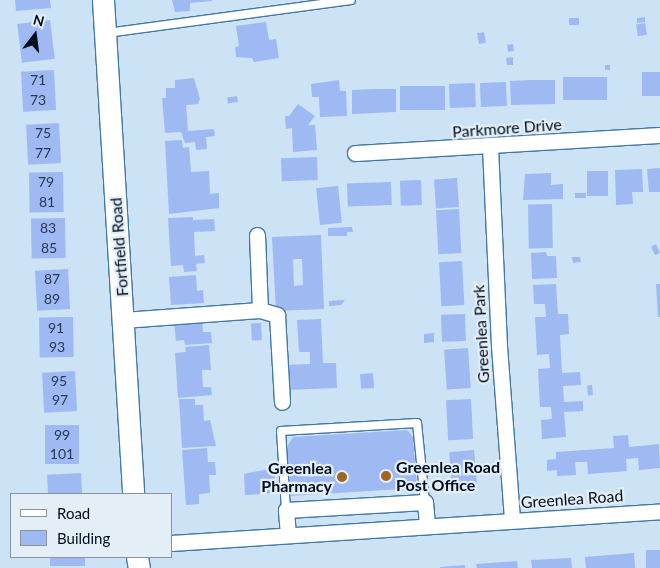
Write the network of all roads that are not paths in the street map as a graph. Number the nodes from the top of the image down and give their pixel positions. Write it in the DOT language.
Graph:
graph roads {
  1 [pos="103,0"];
  2 [pos="351,0"];
  3 [pos="105,33"];
  4 [pos="660,135"];
  5 [pos="490,147"];
  6 [pos="355,153"];
  7 [pos="257,235"];
  8 [pos="260,310"];
  9 [pos="123,320"];
  10 [pos="282,402"];
  11 [pos="133,493"];
  12 [pos="425,502"];
  13 [pos="286,510"];
  14 [pos="660,511"];
  15 [pos="512,520"];
  16 [pos="427,524"];
  17 [pos="288,534"];
  18 [pos="172,543"];
  1 -- 3 [label="street, Fortfield Road"];
  2 -- 3 [label="lane"];
  3 -- 9 [label="street, Fortfield Road"];
  4 -- 5 [label="street, Parkmore Drive"];
  5 -- 6 [label="street, Parkmore Drive"];
  5 -- 15 [label="street, Greenlea Park"];
  7 -- 8 [label="street"];
  8 -- 9 [label="street"];
  8 -- 10 [label="street"];
  9 -- 11 [label="street, Fortfield Road"];
  12 -- 13 [label="street"];
  12 -- 13 [label="lane"];
  12 -- 16 [label="street"];
  13 -- 17 [label="street"];
  14 -- 15 [label="street, Greenlea Road"];
  15 -- 16 [label="street, Greenlea Road"];
  16 -- 17 [label="street, Greenlea Road"];
  17 -- 18 [label="street, Greenlea Road"];
}
